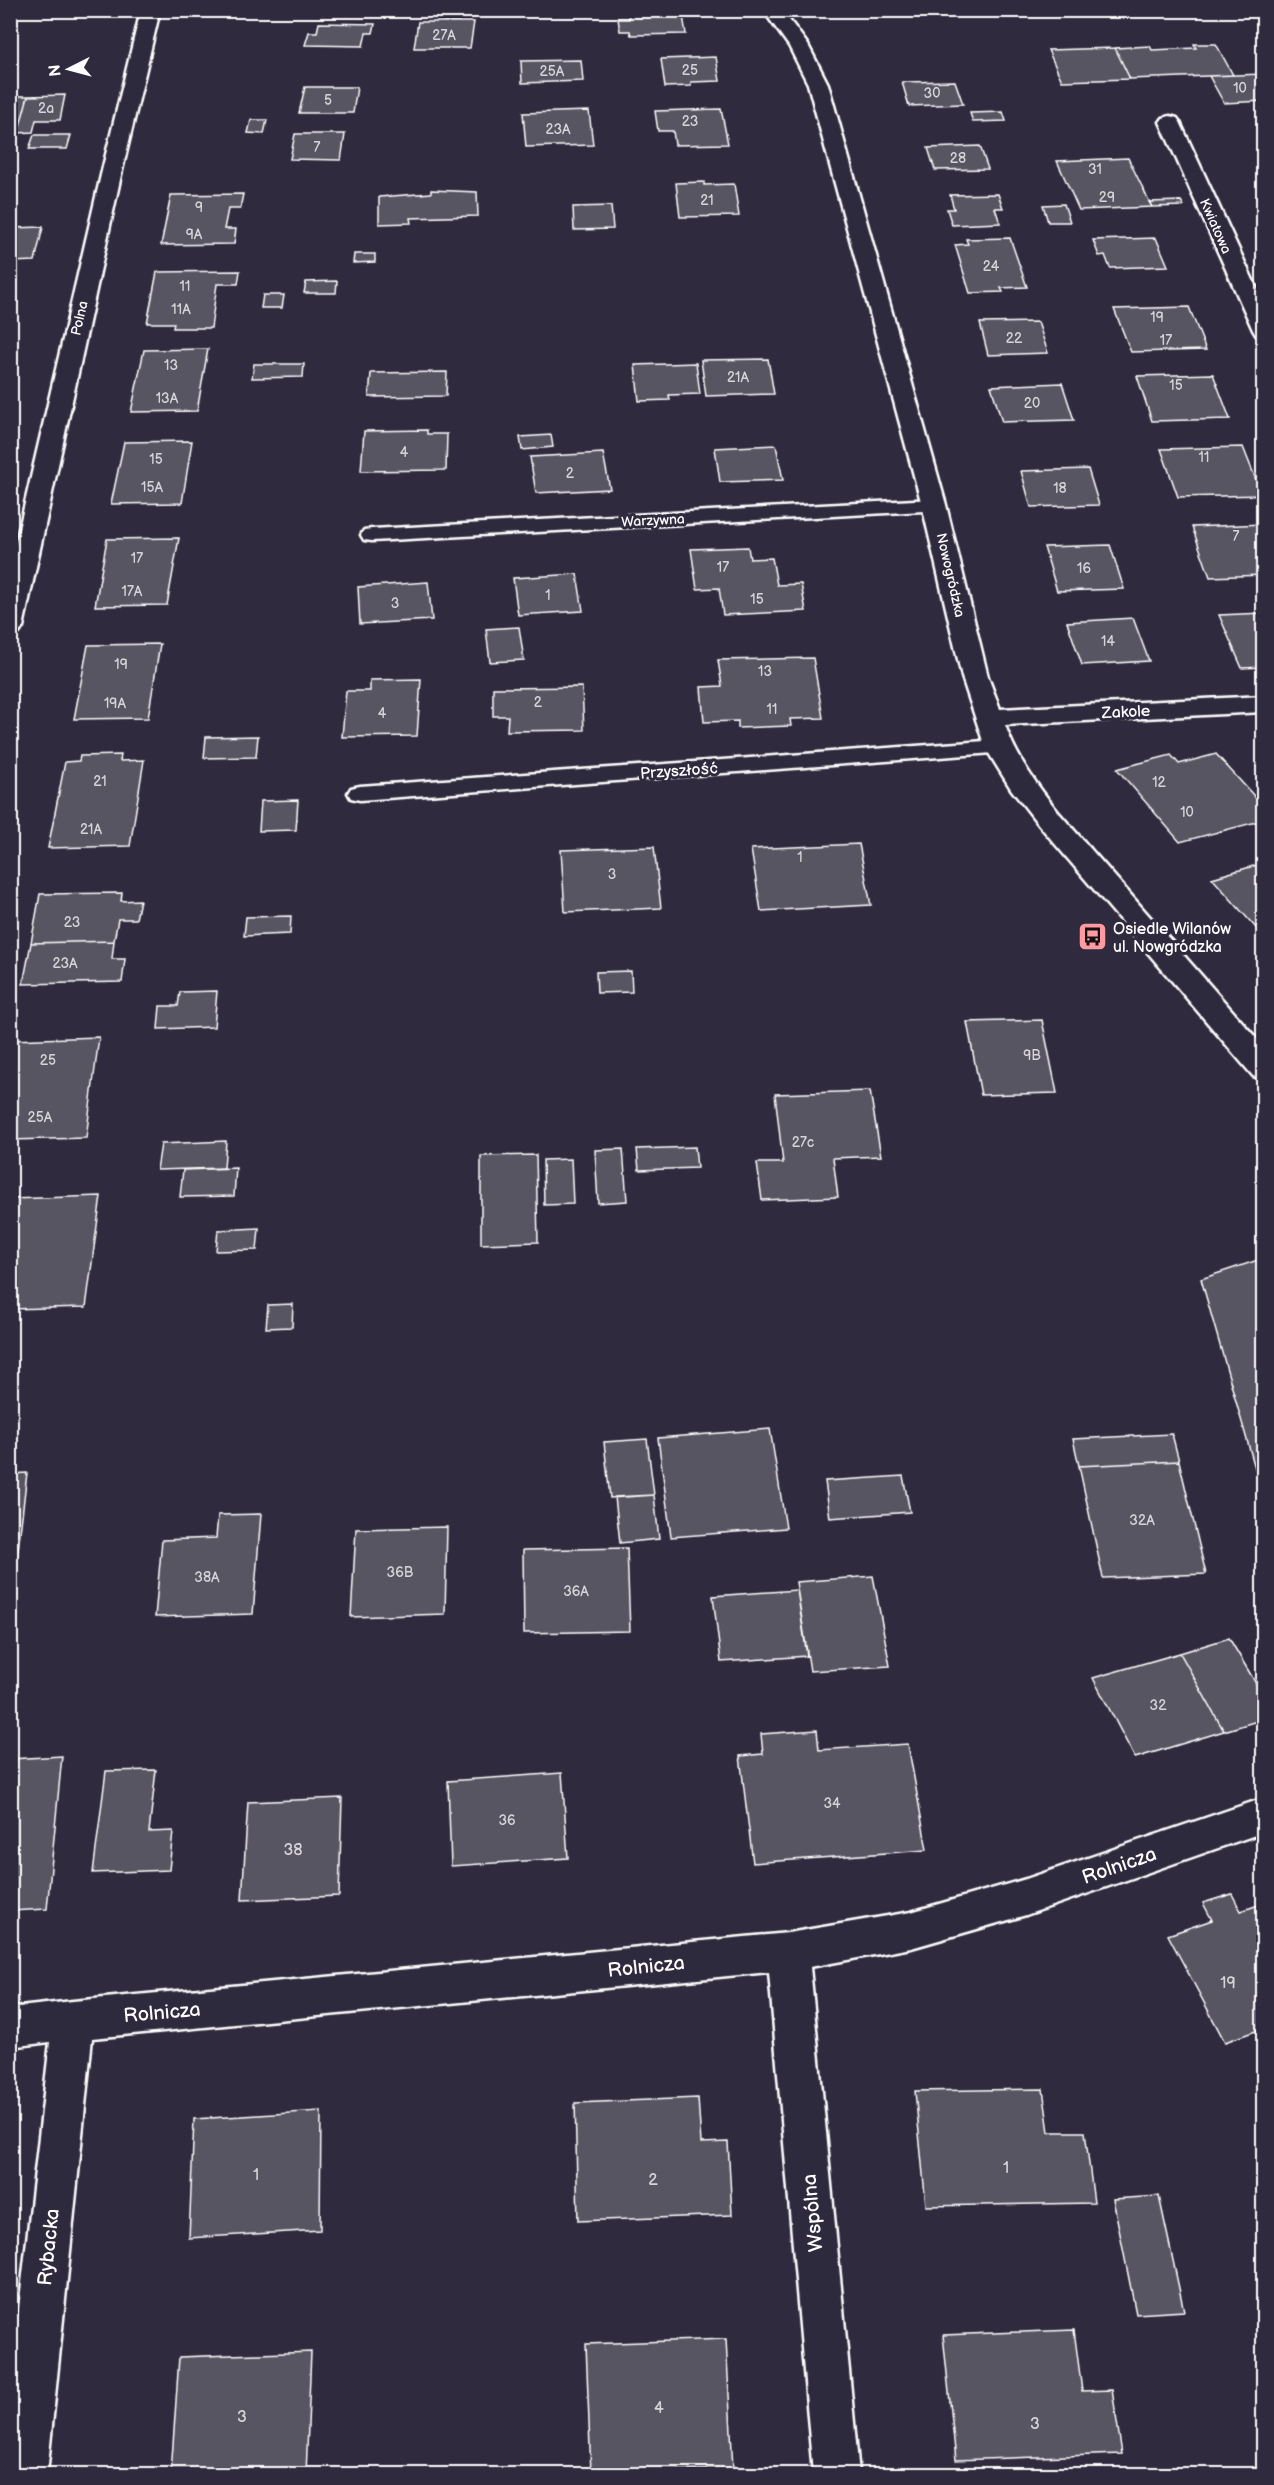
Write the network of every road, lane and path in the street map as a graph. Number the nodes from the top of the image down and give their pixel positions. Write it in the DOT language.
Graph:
graph roads {
  1 [pos="151,10"];
  2 [pos="772,10"];
  3 [pos="1170,123"];
  4 [pos="1256,302"];
  5 [pos="1263,330"];
  6 [pos="934,505"];
  7 [pos="372,535"];
  8 [pos="10,627"];
  9 [pos="1263,704"];
  10 [pos="989,718"];
  11 [pos="999,747"];
  12 [pos="360,793"];
  13 [pos="1263,1068"];
  14 [pos="1263,1815"];
  15 [pos="789,1952"];
  16 [pos="73,2020"];
  17 [pos="10,2028"];
  18 [pos="24,2475"];
  19 [pos="836,2475"];
  1 -- 8 [label="street, Polna"];
  2 -- 6 [label="street, Nowogródzka"];
  3 -- 4 [label="street, Kwiatowa"];
  4 -- 5 [label="street, Kwiatowa"];
  6 -- 7 [label="lane, Warzywna"];
  6 -- 10 [label="street, Nowogródzka"];
  9 -- 10 [label="street, Zakole"];
  10 -- 11 [label="street, Nowogródzka"];
  11 -- 12 [label="lane, Przyszłość"];
  11 -- 13 [label="street, Nowogródzka"];
  14 -- 15 [label="street, Rolnicza"];
  15 -- 16 [label="street, Rolnicza"];
  15 -- 19 [label="street, Wspólna"];
  16 -- 17 [label="street, Rolnicza"];
  16 -- 18 [label="street, Rybacka"];
}
